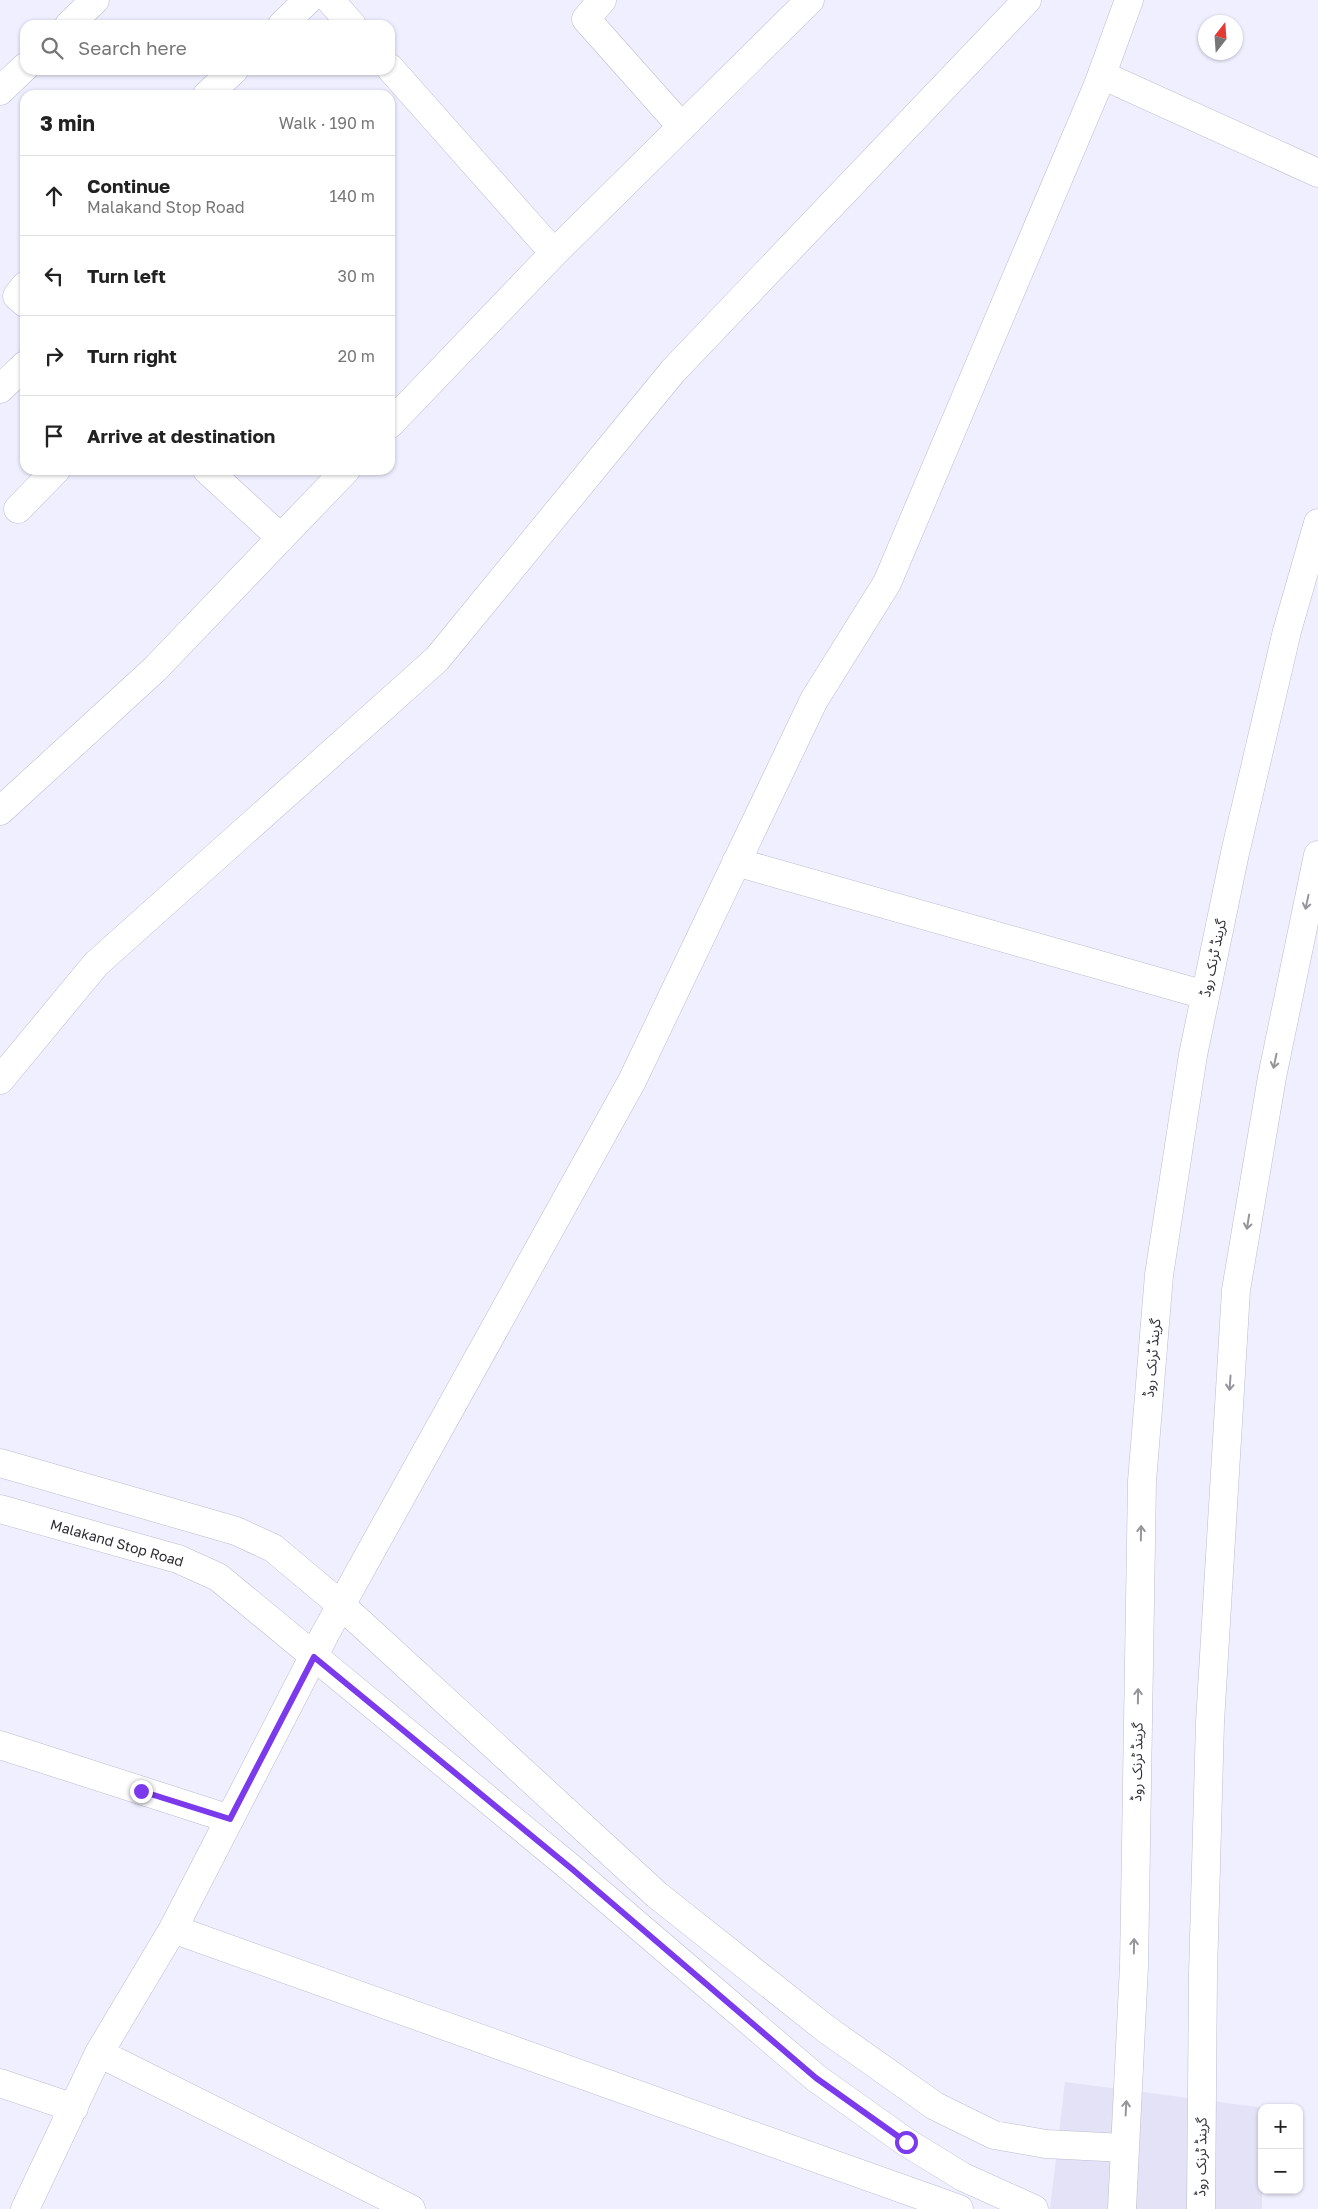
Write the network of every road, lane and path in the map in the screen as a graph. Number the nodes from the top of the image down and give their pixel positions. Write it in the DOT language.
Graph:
graph roads {
  1 [pos="95,0"];
  2 [pos="308,0"];
  3 [pos="330,0"];
  4 [pos="602,0"];
  5 [pos="810,0"];
  6 [pos="1027,0"];
  7 [pos="1129,0"];
  8 [pos="74,20"];
  9 [pos="287,20"];
  10 [pos="348,20"];
  11 [pos="20,73"];
  12 [pos="395,74"];
  13 [pos="229,75"];
  14 [pos="1102,75"];
  15 [pos="212,90"];
  16 [pos="0,92"];
  17 [pos="682,127"];
  18 [pos="1318,173"];
  19 [pos="554,254"];
  20 [pos="20,370"];
  21 [pos="0,389"];
  22 [pos="395,419"];
  23 [pos="51,475"];
  24 [pos="212,475"];
  25 [pos="341,475"];
  26 [pos="18,509"];
  27 [pos="1318,523"];
  28 [pos="281,538"];
  29 [pos="0,811"];
  30 [pos="1318,855"];
  31 [pos="736,862"];
  32 [pos="1205,995"];
  33 [pos="0,1080"];
  34 [pos="0,1463"];
  35 [pos="0,1509"];
  36 [pos="341,1605"];
  37 [pos="314,1657"];
  38 [pos="0,1745"];
  39 [pos="230,1819"];
  40 [pos="173,1929"];
  41 [pos="99,2053"];
  42 [pos="0,2083"];
  43 [pos="74,2108"];
  44 [pos="1124,2148"];
  45 [pos="25,2209"];
  46 [pos="412,2209"];
  47 [pos="959,2209"];
  48 [pos="1034,2209"];
  49 [pos="1122,2209"];
  50 [pos="1201,2209"];
  1 -- 8 [label="main road"];
  2 -- 9 [label="main road"];
  3 -- 10 [label="main road"];
  4 -- 17 [label="main road"];
  5 -- 17 [label="main road"];
  6 -- 33 [label="main road"];
  7 -- 14 [label="main road"];
  11 -- 16 [label="main road"];
  12 -- 19 [label="main road"];
  13 -- 15 [label="main road"];
  14 -- 18 [label="main road"];
  14 -- 31 [label="main road"];
  17 -- 19 [label="main road"];
  19 -- 22 [label="main road"];
  20 -- 21 [label="main road"];
  23 -- 26 [label="main road"];
  24 -- 28 [label="main road"];
  25 -- 28 [label="main road"];
  27 -- 32 [label="main road, گرینڈ ٹرنک روڈ"];
  28 -- 29 [label="main road"];
  30 -- 50 [label="main road, گرینڈ ٹرنک روڈ, one-way"];
  31 -- 32 [label="main road"];
  31 -- 36 [label="main road"];
  44 -- 32 [label="main road, گرینڈ ٹرنک روڈ, one-way"];
  34 -- 36 [label="main road"];
  35 -- 37 [label="main road, Malakand Stop Road"];
  36 -- 37 [label="main road"];
  36 -- 44 [label="main road"];
  37 -- 39 [label="main road"];
  37 -- 48 [label="main road, Malakand Stop Road"];
  38 -- 39 [label="main road"];
  39 -- 40 [label="main road"];
  40 -- 41 [label="main road"];
  40 -- 47 [label="main road"];
  41 -- 43 [label="main road"];
  41 -- 46 [label="main road"];
  42 -- 43 [label="main road"];
  43 -- 45 [label="main road"];
  44 -- 49 [label="main road, گرینڈ ٹرنک روڈ"];
}
